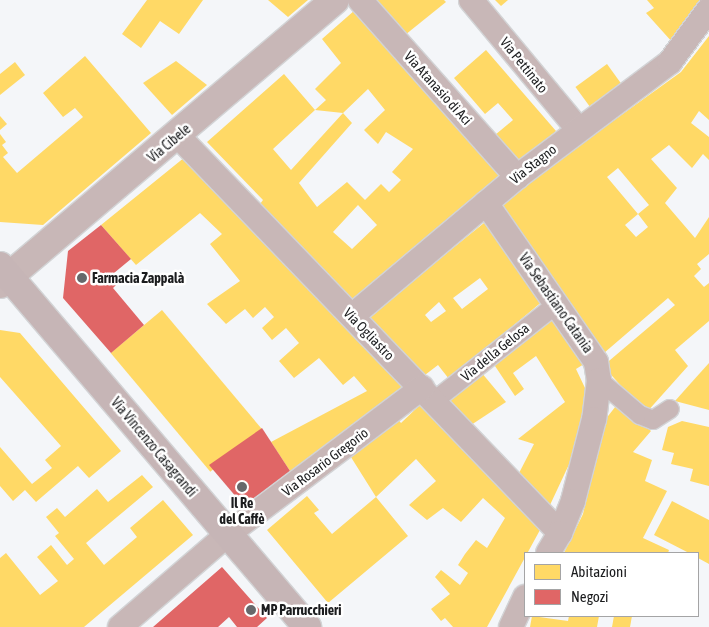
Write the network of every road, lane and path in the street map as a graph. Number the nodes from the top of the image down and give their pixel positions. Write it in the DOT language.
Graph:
graph roads {
  1 [pos="335,0"];
  2 [pos="360,0"];
  3 [pos="471,0"];
  4 [pos="709,9"];
  5 [pos="578,129"];
  6 [pos="178,136"];
  7 [pos="517,177"];
  8 [pos="486,203"];
  9 [pos="3,275"];
  10 [pos="557,304"];
  11 [pos="352,316"];
  12 [pos="599,380"];
  13 [pos="428,395"];
  14 [pos="670,408"];
  15 [pos="560,533"];
  16 [pos="228,534"];
  17 [pos="549,552"];
  18 [pos="524,599"];
  19 [pos="120,627"];
  20 [pos="307,627"];
  21 [pos="511,627"];
  1 -- 6 [label="street, Via Cibele"];
  2 -- 7 [label="street, Via Atanasio di Aci"];
  3 -- 5 [label="street, Via Pettinato"];
  4 -- 5 [label="street, Via Stagno"];
  5 -- 7 [label="street, Via Stagno"];
  6 -- 9 [label="street, Via Cibele"];
  6 -- 11 [label="street, Via Ogliastro"];
  7 -- 8 [label="street, Via Stagno"];
  8 -- 10 [label="street, Via Sebastiano Catania"];
  8 -- 11 [label="street, Via Stagno"];
  9 -- 16 [label="main road, Via Vincenzo Casagrandi"];
  10 -- 12 [label="street, Via Sebastiano Catania"];
  10 -- 13 [label="street, Via della Gelosa"];
  11 -- 13 [label="street, Via Ogliastro"];
  12 -- 14 [label="street"];
  12 -- 15 [label="street, Via Sebastiano Catania"];
  13 -- 15 [label="street, Via Ogliastro"];
  13 -- 16 [label="street, Via Rosario Gregorio"];
  15 -- 17 [label="street, Via Sebastiano Catania"];
  16 -- 19 [label="street, Via Rosario Gregorio"];
  16 -- 20 [label="main road, Via Vincenzo Casagrandi"];
  18 -- 21 [label="street"];
}
